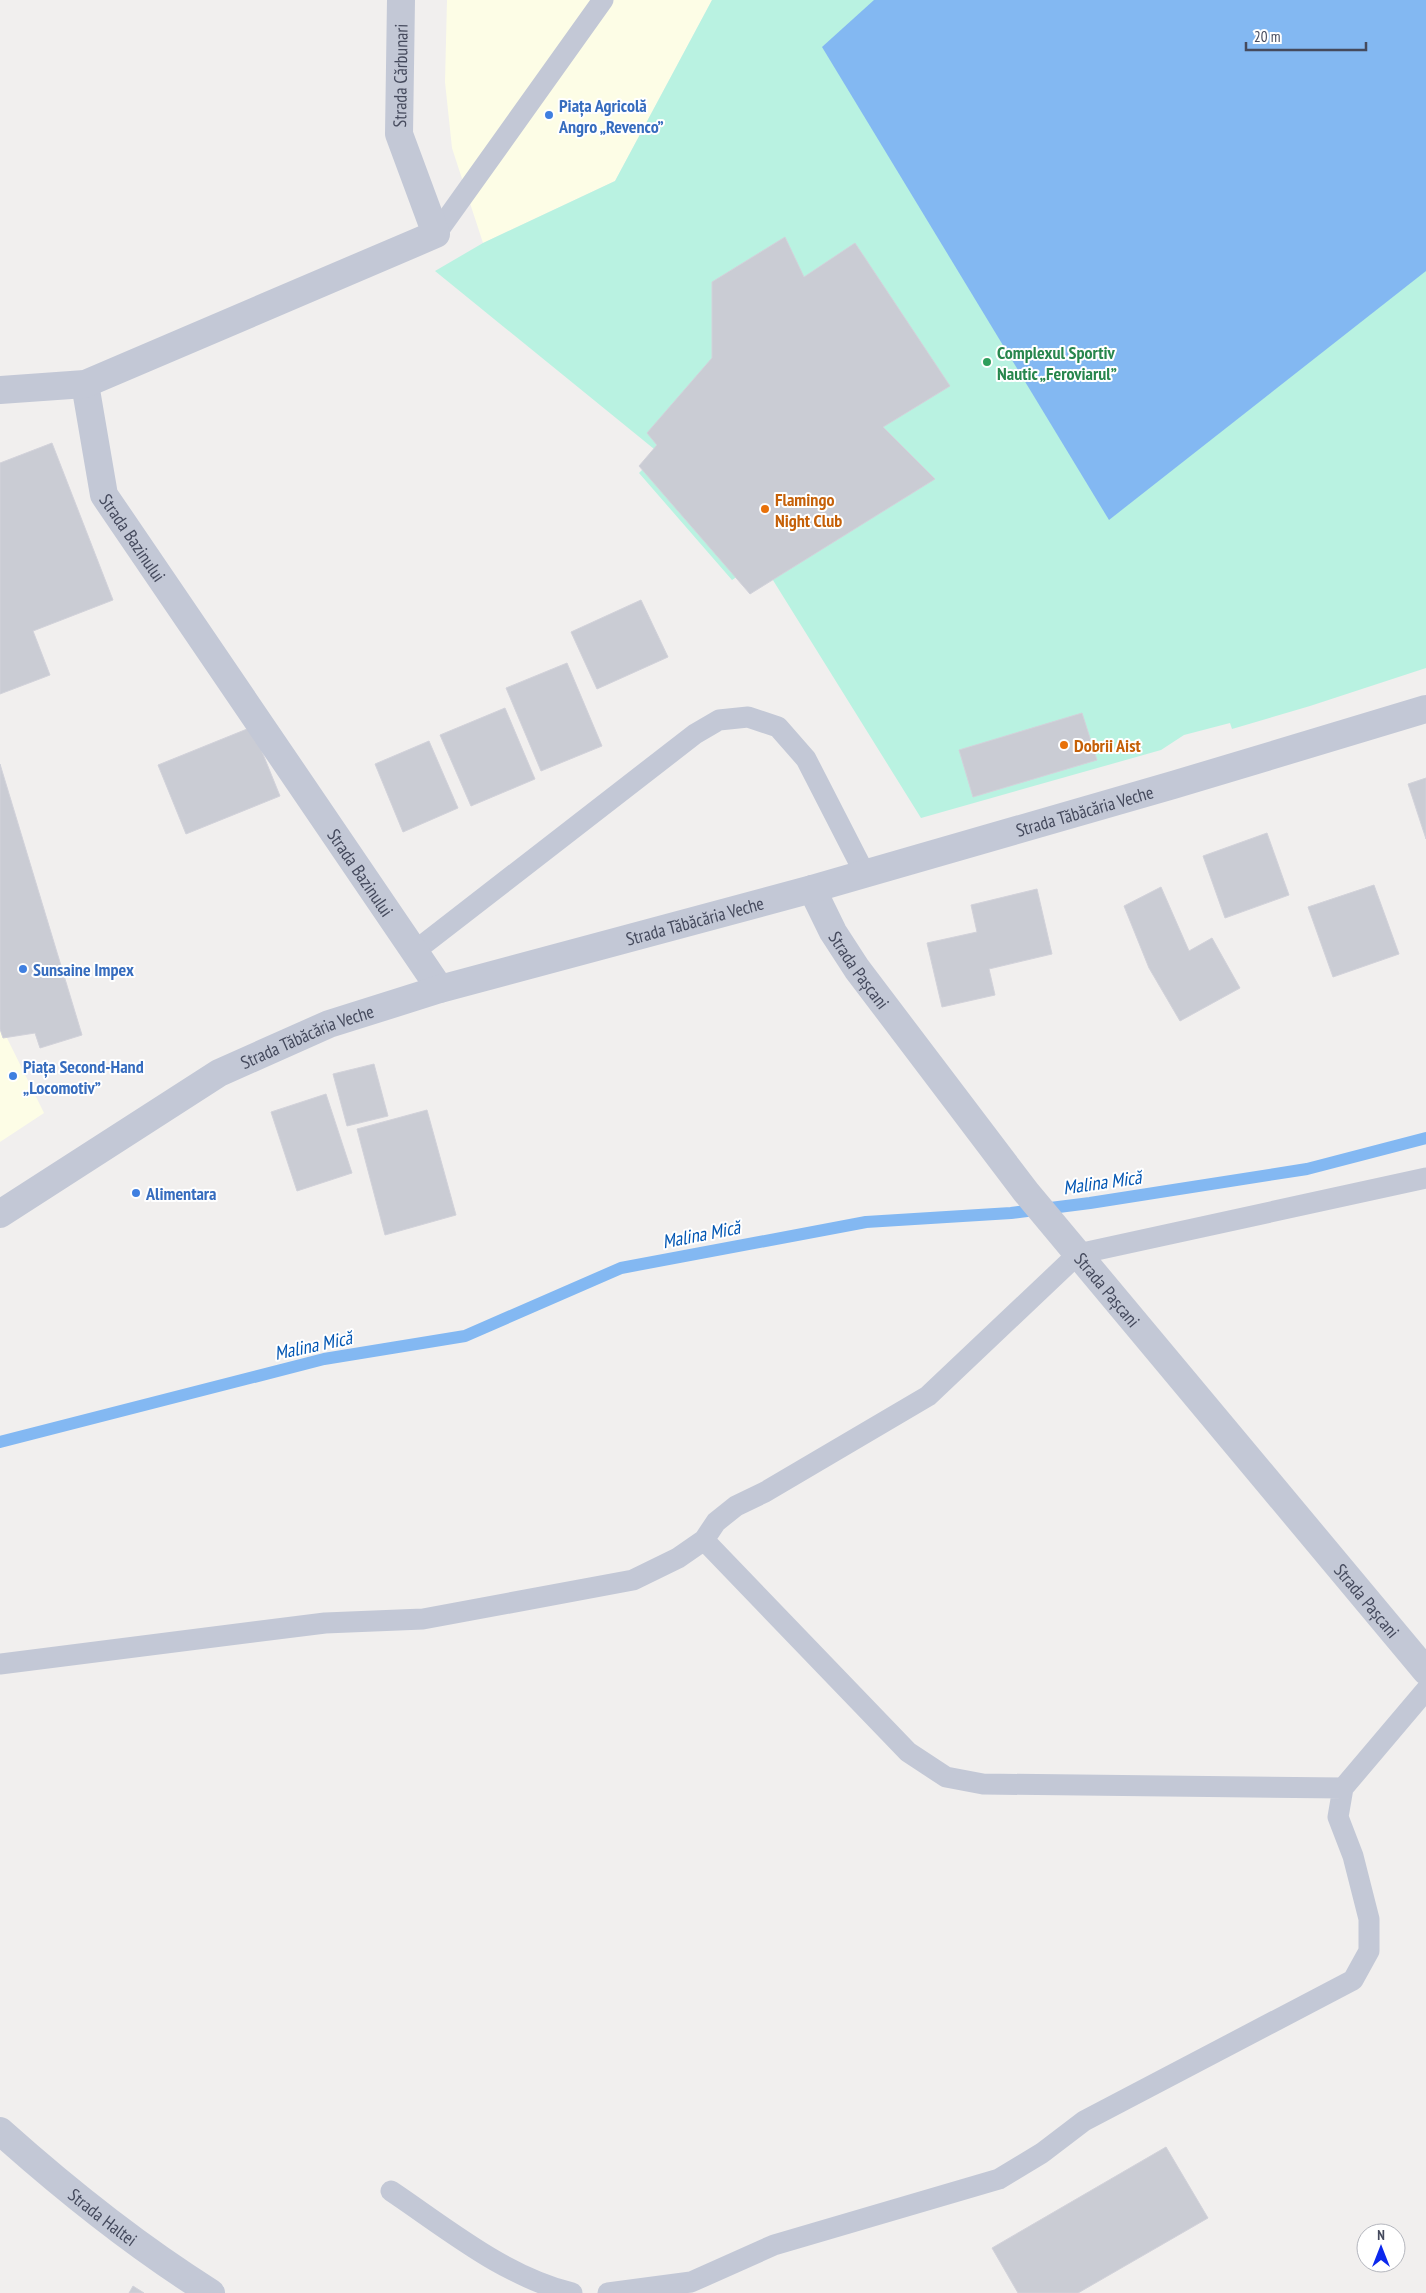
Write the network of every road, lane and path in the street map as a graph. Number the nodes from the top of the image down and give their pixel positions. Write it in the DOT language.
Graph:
graph roads {
  1 [pos="402,0"];
  2 [pos="604,0"];
  3 [pos="436,234"];
  4 [pos="85,384"];
  5 [pos="0,390"];
  6 [pos="1426,709"];
  7 [pos="865,874"];
  8 [pos="812,890"];
  9 [pos="416,951"];
  10 [pos="440,989"];
  11 [pos="1426,1178"];
  12 [pos="0,1214"];
  13 [pos="1078,1254"];
  14 [pos="704,1540"];
  15 [pos="0,1664"];
  16 [pos="1426,1671"];
  17 [pos="1426,1690"];
  18 [pos="1343,1788"];
  19 [pos="0,2131"];
  20 [pos="391,2191"];
  21 [pos="211,2293"];
  22 [pos="572,2293"];
  23 [pos="608,2293"];
  1 -- 3 [label="street, Strada Cărbunari"];
  2 -- 3 [label="lane"];
  3 -- 4 [label="street"];
  4 -- 5 [label="street"];
  4 -- 9 [label="street, Strada Bazinului"];
  6 -- 7 [label="street, Strada Tăbăcăria Veche"];
  7 -- 8 [label="street, Strada Tăbăcăria Veche"];
  7 -- 9 [label="lane"];
  8 -- 10 [label="street, Strada Tăbăcăria Veche"];
  8 -- 13 [label="street, Strada Pașcani"];
  9 -- 10 [label="street, Strada Bazinului"];
  10 -- 12 [label="street, Strada Tăbăcăria Veche"];
  11 -- 13 [label="lane"];
  13 -- 14 [label="lane"];
  13 -- 16 [label="street, Strada Pașcani"];
  14 -- 15 [label="lane"];
  14 -- 18 [label="lane"];
  17 -- 18 [label="lane"];
  18 -- 23 [label="lane"];
  19 -- 21 [label="street, Strada Haltei"];
  20 -- 22 [label="lane"];
}
